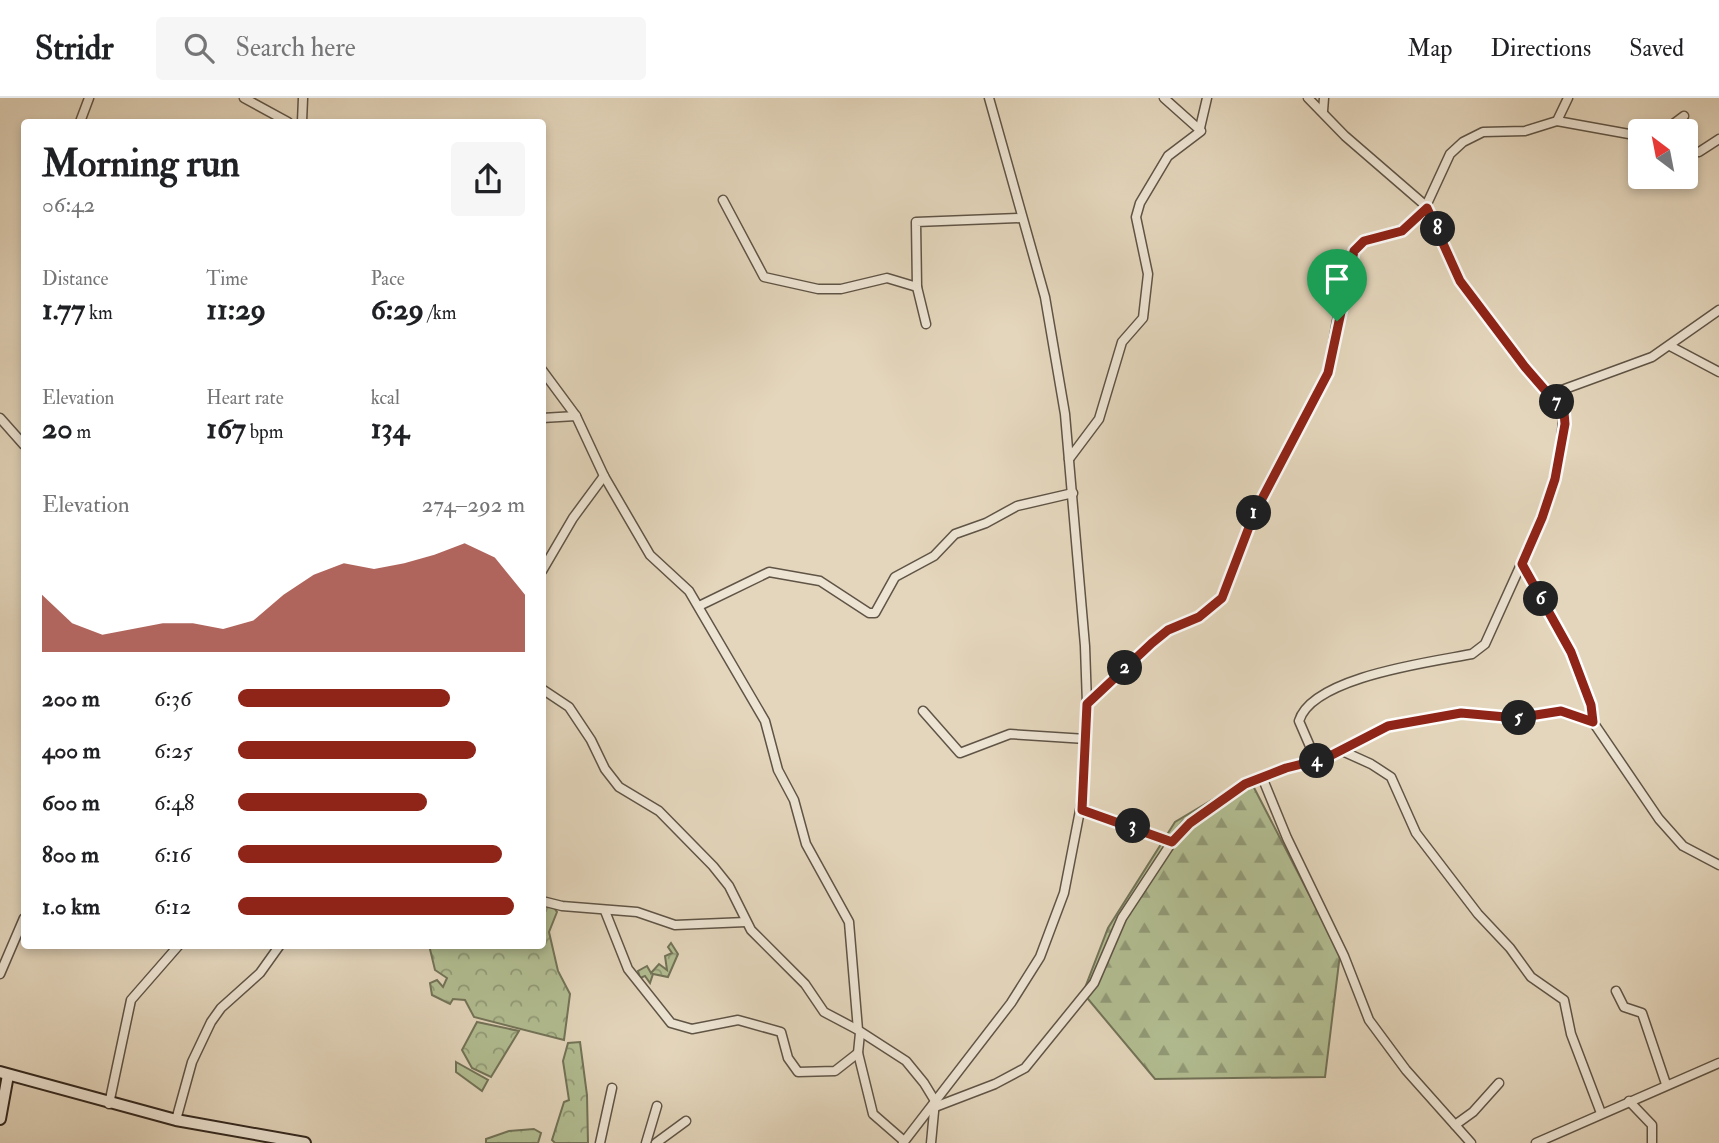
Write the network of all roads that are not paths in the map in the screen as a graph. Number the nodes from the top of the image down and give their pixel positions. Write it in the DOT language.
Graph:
graph roads {
  1 [pos="89,98"];
  2 [pos="244,98"];
  3 [pos="303,98"];
  4 [pos="989,98"];
  5 [pos="1164,98"];
  6 [pos="1207,98"];
  7 [pos="1308,98"];
  8 [pos="1324,98"];
  9 [pos="1568,98"];
  10 [pos="1323,111"];
  11 [pos="1684,116"];
  12 [pos="81,119"];
  13 [pos="282,119"];
  14 [pos="302,119"];
  15 [pos="1680,119"];
  16 [pos="1557,121"];
  17 [pos="1200,128"];
  18 [pos="1628,134"];
  19 [pos="1719,139"];
  20 [pos="1698,152"];
  21 [pos="723,200"];
  22 [pos="1426,207"];
  23 [pos="1021,218"];
  24 [pos="917,286"];
  25 [pos="1719,310"];
  26 [pos="926,324"];
  27 [pos="1670,346"];
  28 [pos="1719,372"];
  29 [pos="546,375"];
  30 [pos="1551,394"];
  31 [pos="576,416"];
  32 [pos="0,418"];
  33 [pos="546,418"];
  34 [pos="21,442"];
  35 [pos="1069,459"];
  36 [pos="604,476"];
  37 [pos="1073,493"];
  38 [pos="546,564"];
  39 [pos="1522,564"];
  40 [pos="699,606"];
  41 [pos="546,692"];
  42 [pos="1087,704"];
  43 [pos="923,711"];
  44 [pos="1593,722"];
  45 [pos="1086,739"];
  46 [pos="1340,750"];
  47 [pos="1312,762"];
  48 [pos="1262,777"];
  49 [pos="1082,810"];
  50 [pos="1172,842"];
  51 [pos="1719,865"];
  52 [pos="546,902"];
  53 [pos="605,911"];
  54 [pos="746,922"];
  55 [pos="21,925"];
  56 [pos="176,949"];
  57 [pos="277,949"];
  58 [pos="0,974"];
  59 [pos="1616,991"];
  60 [pos="859,1031"];
  61 [pos="858,1053"];
  62 [pos="1719,1063"];
  63 [pos="4,1074"];
  64 [pos="1499,1083"];
  65 [pos="1666,1084"];
  66 [pos="612,1088"];
  67 [pos="1629,1101"];
  68 [pos="109,1104"];
  69 [pos="935,1104"];
  70 [pos="657,1107"];
  71 [pos="1601,1113"];
  72 [pos="0,1119"];
  73 [pos="176,1120"];
  74 [pos="686,1121"];
  75 [pos="1455,1125"];
  76 [pos="903,1142"];
  77 [pos="305,1143"];
  78 [pos="600,1143"];
  79 [pos="646,1143"];
  80 [pos="656,1143"];
  81 [pos="931,1143"];
  82 [pos="1471,1143"];
  83 [pos="1536,1143"];
  84 [pos="1652,1143"];
  1 -- 12 [label="street"];
  2 -- 13 [label="street"];
  3 -- 14 [label="street"];
  4 -- 23 [label="street"];
  5 -- 17 [label="street"];
  6 -- 17 [label="street"];
  7 -- 10 [label="street"];
  8 -- 10 [label="street"];
  9 -- 16 [label="street"];
  10 -- 22 [label="street"];
  11 -- 15 [label="street"];
  16 -- 18 [label="street"];
  16 -- 22 [label="street"];
  17 -- 35 [label="street"];
  19 -- 20 [label="street"];
  21 -- 24 [label="street"];
  22 -- 30 [label="street"];
  22 -- 42 [label="street"];
  23 -- 24 [label="street"];
  23 -- 35 [label="street"];
  24 -- 26 [label="street"];
  25 -- 27 [label="street"];
  27 -- 28 [label="street"];
  27 -- 30 [label="street"];
  29 -- 31 [label="street"];
  30 -- 39 [label="street"];
  31 -- 33 [label="street"];
  31 -- 36 [label="street"];
  32 -- 34 [label="street"];
  35 -- 37 [label="street"];
  36 -- 38 [label="street"];
  36 -- 40 [label="street"];
  37 -- 40 [label="street"];
  37 -- 42 [label="street"];
  39 -- 44 [label="street"];
  39 -- 47 [label="street"];
  40 -- 60 [label="street"];
  41 -- 54 [label="street"];
  42 -- 45 [label="street"];
  43 -- 45 [label="street"];
  44 -- 46 [label="street"];
  44 -- 51 [label="street"];
  45 -- 49 [label="street"];
  46 -- 47 [label="street"];
  46 -- 71 [label="street"];
  47 -- 48 [label="street"];
  48 -- 50 [label="street"];
  48 -- 75 [label="street"];
  49 -- 50 [label="street"];
  49 -- 69 [label="street"];
  50 -- 69 [label="street"];
  52 -- 53 [label="street"];
  53 -- 54 [label="street"];
  53 -- 61 [label="street"];
  54 -- 60 [label="street"];
  55 -- 58 [label="street"];
  56 -- 68 [label="street"];
  57 -- 73 [label="street"];
  59 -- 65 [label="street"];
  60 -- 61 [label="street"];
  60 -- 69 [label="street"];
  61 -- 76 [label="street"];
  62 -- 65 [label="street"];
  63 -- 68 [label="main road"];
  63 -- 72 [label="main road"];
  64 -- 75 [label="street"];
  65 -- 67 [label="street"];
  66 -- 78 [label="street"];
  67 -- 71 [label="street"];
  67 -- 84 [label="street"];
  68 -- 73 [label="main road"];
  69 -- 76 [label="street"];
  69 -- 81 [label="street"];
  70 -- 79 [label="street"];
  71 -- 83 [label="street"];
  73 -- 77 [label="main road"];
  74 -- 80 [label="street"];
  75 -- 82 [label="street"];
}
